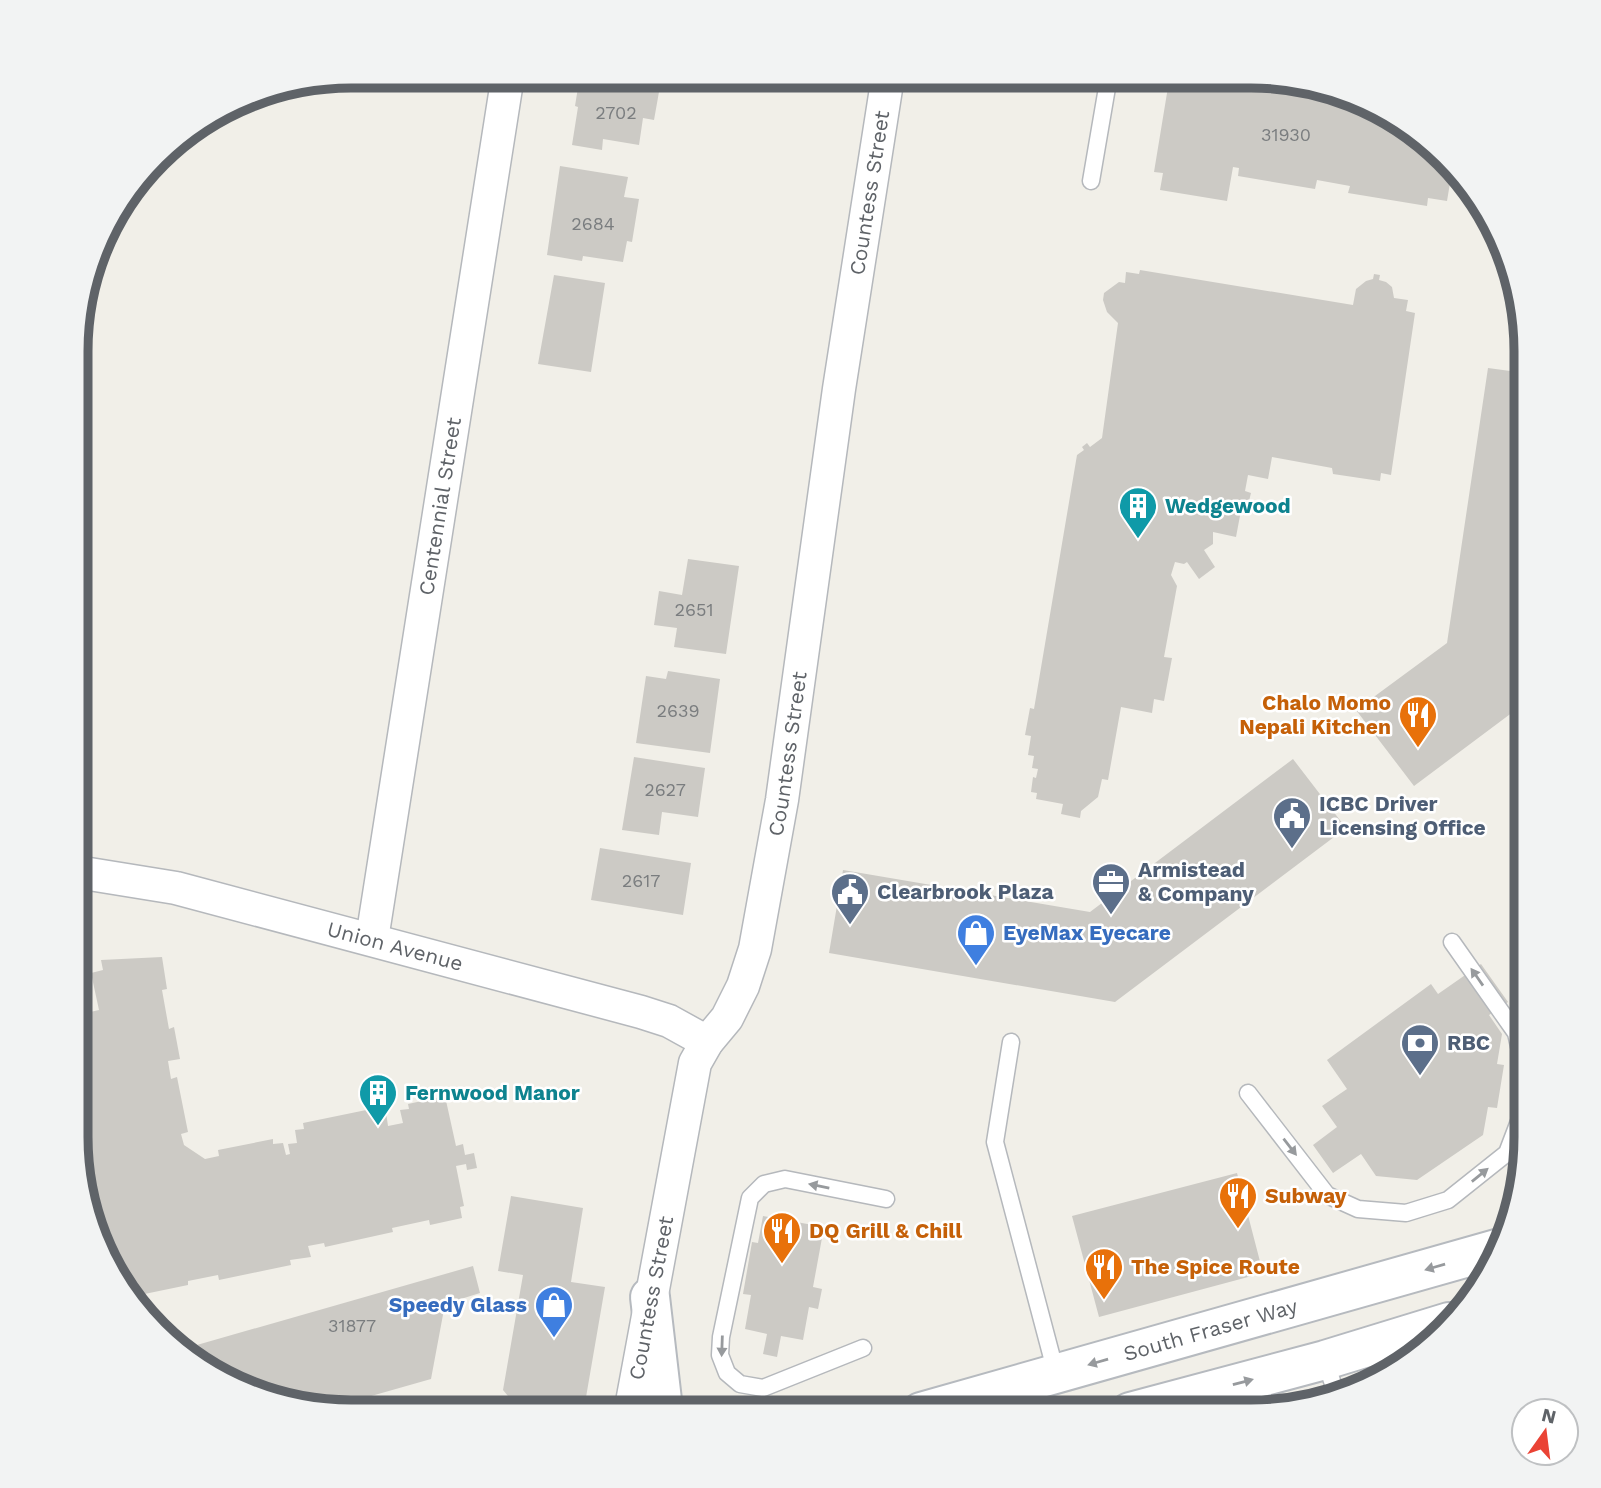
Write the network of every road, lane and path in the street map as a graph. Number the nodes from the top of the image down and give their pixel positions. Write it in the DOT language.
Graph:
graph roads {
  1 [pos="506,88"];
  2 [pos="886,88"];
  3 [pos="1107,88"];
  4 [pos="1091,181"];
  5 [pos="88,874"];
  6 [pos="372,939"];
  7 [pos="1452,942"];
  8 [pos="1514,1030"];
  9 [pos="707,1042"];
  10 [pos="1012,1042"];
  11 [pos="1248,1093"];
  12 [pos="1514,1135"];
  13 [pos="886,1199"];
  14 [pos="1487,1252"];
  15 [pos="650,1297"];
  16 [pos="1434,1327"];
  17 [pos="863,1348"];
  18 [pos="1325,1360"];
  19 [pos="1056,1374"];
  20 [pos="1333,1387"];
  21 [pos="632,1401"];
  22 [pos="662,1401"];
  23 [pos="960,1401"];
  24 [pos="1171,1401"];
  1 -- 6 [label="street, Centennial Street"];
  2 -- 9 [label="street, Countess Street"];
  3 -- 4 [label="lane"];
  5 -- 6 [label="street, Union Avenue"];
  6 -- 9 [label="street, Union Avenue"];
  8 -- 7 [label="lane, one-way"];
  9 -- 15 [label="street, Countess Street"];
  10 -- 19 [label="lane"];
  11 -- 12 [label="lane, one-way"];
  13 -- 17 [label="lane, one-way"];
  14 -- 19 [label="main road, South Fraser Way, one-way"];
  15 -- 21 [label="street, Countess Street"];
  15 -- 22 [label="main road"];
  16 -- 18 [label="main road"];
  18 -- 20 [label="lane"];
  24 -- 18 [label="main road, one-way"];
  19 -- 23 [label="main road, South Fraser Way"];
}
